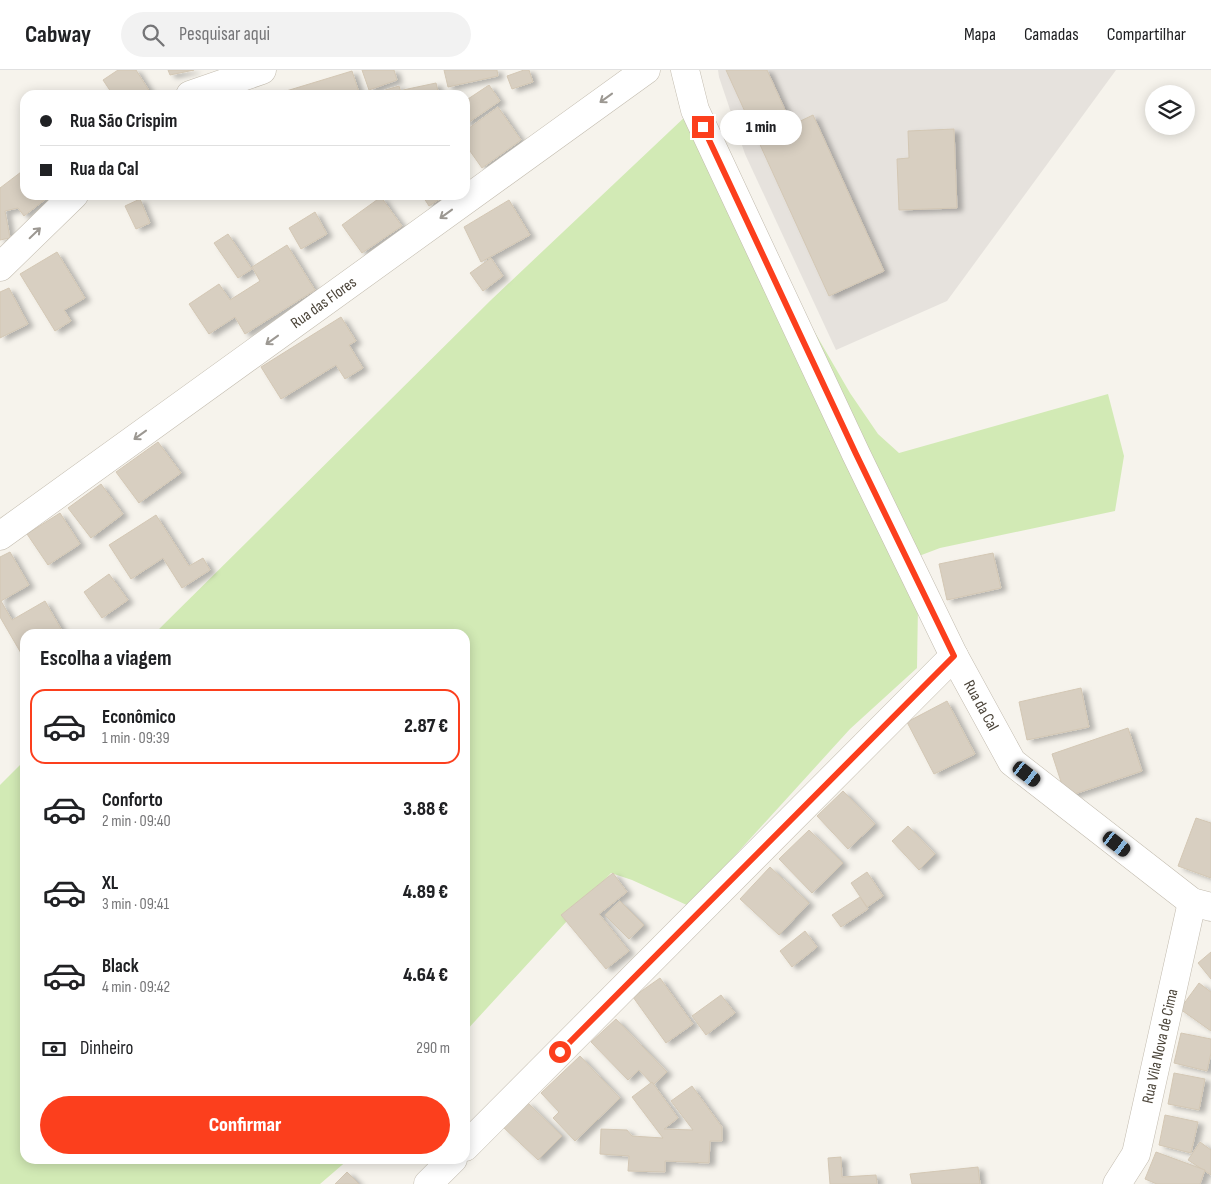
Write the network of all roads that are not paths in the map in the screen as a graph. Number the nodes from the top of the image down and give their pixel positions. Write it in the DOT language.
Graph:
graph roads {
  1 [pos="262,70"];
  2 [pos="646,70"];
  3 [pos="685,70"];
  4 [pos="204,90"];
  5 [pos="470,197"];
  6 [pos="69,200"];
  7 [pos="466,200"];
  8 [pos="0,267"];
  9 [pos="0,536"];
  10 [pos="954,656"];
  11 [pos="1201,905"];
  12 [pos="470,1142"];
  13 [pos="448,1164"];
  14 [pos="428,1184"];
  15 [pos="1117,1184"];
  1 -- 4 [label="street"];
  2 -- 5 [label="street, Rua das Flores, one-way"];
  3 -- 10 [label="street, Rua da Cal"];
  8 -- 6 [label="street, one-way"];
  7 -- 9 [label="street, Rua das Flores, one-way"];
  10 -- 11 [label="street, Rua da Cal"];
  10 -- 12 [label="street"];
  11 -- 15 [label="street, Rua Vila Nova de Cima"];
  13 -- 14 [label="street"];
}
